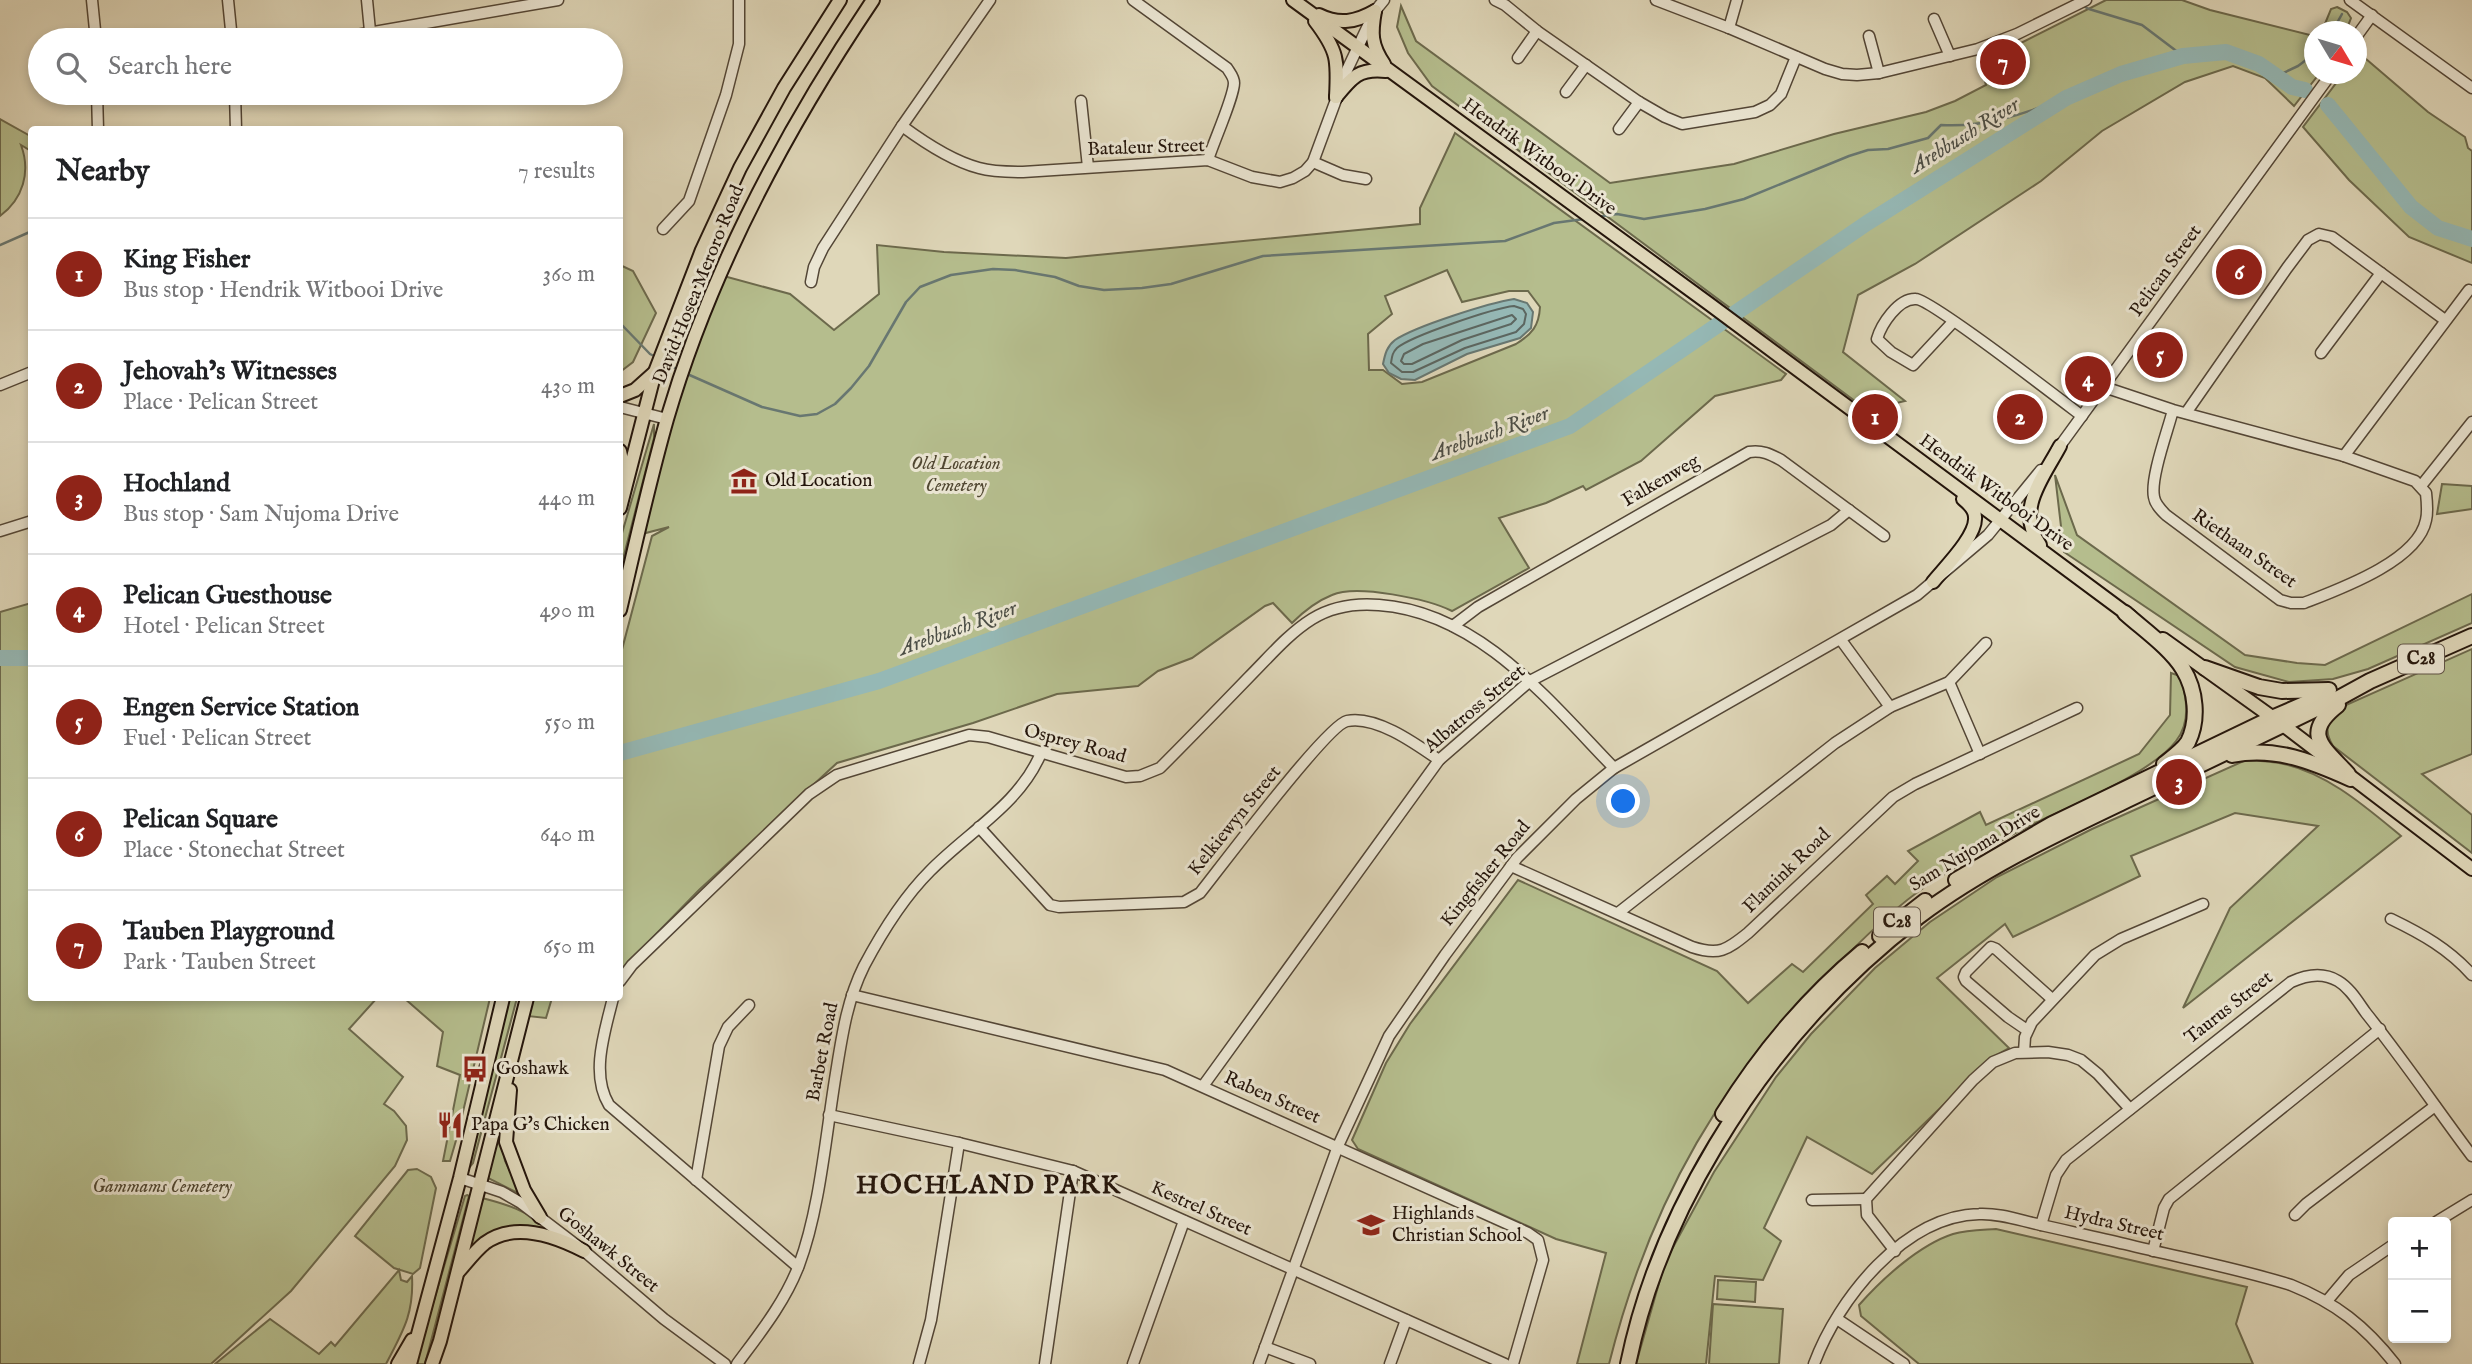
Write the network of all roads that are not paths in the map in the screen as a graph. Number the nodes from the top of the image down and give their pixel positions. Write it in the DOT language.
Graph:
graph roads {
  1 [pos="92,0"];
  2 [pos="228,0"];
  3 [pos="367,0"];
  4 [pos="558,0"];
  5 [pos="738,0"];
  6 [pos="841,0"];
  7 [pos="873,0"];
  8 [pos="990,0"];
  9 [pos="1132,0"];
  10 [pos="1293,0"];
  11 [pos="1384,0"];
  12 [pos="1656,0"];
  13 [pos="1737,0"];
  14 [pos="2086,0"];
  15 [pos="2350,0"];
  16 [pos="1503,2"];
  17 [pos="1307,10"];
  18 [pos="1375,11"];
  19 [pos="2372,15"];
  20 [pos="1934,19"];
  21 [pos="2367,22"];
  22 [pos="95,28"];
  23 [pos="231,28"];
  24 [pos="370,28"];
  25 [pos="394,28"];
  26 [pos="1729,28"];
  27 [pos="1537,31"];
  28 [pos="1869,36"];
  29 [pos="1358,48"];
  30 [pos="1950,56"];
  31 [pos="1796,57"];
  32 [pos="1518,58"];
  33 [pos="1586,65"];
  34 [pos="1390,72"];
  35 [pos="1879,72"];
  36 [pos="2324,84"];
  37 [pos="2472,88"];
  38 [pos="1566,92"];
  39 [pos="1336,97"];
  40 [pos="1081,101"];
  41 [pos="1639,102"];
  42 [pos="98,105"];
  43 [pos="235,105"];
  44 [pos="99,126"];
  45 [pos="236,126"];
  46 [pos="902,126"];
  47 [pos="1619,129"];
  48 [pos="1208,160"];
  49 [pos="1313,162"];
  50 [pos="1088,167"];
  51 [pos="1366,179"];
  52 [pos="663,229"];
  53 [pos="2381,273"];
  54 [pos="811,282"];
  55 [pos="2469,290"];
  56 [pos="2445,320"];
  57 [pos="1953,322"];
  58 [pos="2321,353"];
  59 [pos="656,370"];
  60 [pos="28,374"];
  61 [pos="0,384"];
  62 [pos="2104,387"];
  63 [pos="623,395"];
  64 [pos="623,408"];
  65 [pos="2173,410"];
  66 [pos="2186,413"];
  67 [pos="643,414"];
  68 [pos="2082,416"];
  69 [pos="667,419"];
  70 [pos="2472,422"];
  71 [pos="2060,446"];
  72 [pos="2344,456"];
  73 [pos="623,465"];
  74 [pos="1933,471"];
  75 [pos="626,479"];
  76 [pos="2421,486"];
  77 [pos="623,494"];
  78 [pos="1849,510"];
  79 [pos="2001,521"];
  80 [pos="28,522"];
  81 [pos="0,531"];
  82 [pos="1884,536"];
  83 [pos="2052,557"];
  84 [pos="1933,582"];
  85 [pos="623,598"];
  86 [pos="2125,613"];
  87 [pos="1453,626"];
  88 [pos="2472,636"];
  89 [pos="1841,640"];
  90 [pos="1986,643"];
  91 [pos="2205,668"];
  92 [pos="1530,681"];
  93 [pos="2370,681"];
  94 [pos="1949,682"];
  95 [pos="2337,690"];
  96 [pos="1890,707"];
  97 [pos="2077,708"];
  98 [pos="2277,722"];
  99 [pos="1041,753"];
  100 [pos="1980,754"];
  101 [pos="1439,760"];
  102 [pos="2213,760"];
  103 [pos="1615,768"];
  104 [pos="2147,778"];
  105 [pos="2351,779"];
  106 [pos="979,827"];
  107 [pos="1511,866"];
  108 [pos="2472,869"];
  109 [pos="2203,904"];
  110 [pos="1618,914"];
  111 [pos="2391,919"];
  112 [pos="2472,975"];
  113 [pos="623,977"];
  114 [pos="852,995"];
  115 [pos="2052,999"];
  116 [pos="502,1001"];
  117 [pos="526,1001"];
  118 [pos="612,1001"];
  119 [pos="749,1005"];
  120 [pos="2380,1029"];
  121 [pos="2027,1030"];
  122 [pos="514,1051"];
  123 [pos="2024,1052"];
  124 [pos="1203,1086"];
  125 [pos="2435,1106"];
  126 [pos="2130,1109"];
  127 [pos="829,1115"];
  128 [pos="959,1143"];
  129 [pos="1338,1146"];
  130 [pos="2472,1156"];
  131 [pos="1073,1171"];
  132 [pos="460,1178"];
  133 [pos="696,1180"];
  134 [pos="479,1184"];
  135 [pos="1866,1199"];
  136 [pos="1812,1200"];
  137 [pos="2472,1200"];
  138 [pos="2295,1215"];
  139 [pos="540,1217"];
  140 [pos="2444,1217"];
  141 [pos="1184,1221"];
  142 [pos="2041,1225"];
  143 [pos="2388,1248"];
  144 [pos="584,1251"];
  145 [pos="1895,1251"];
  146 [pos="2152,1251"];
  147 [pos="798,1267"];
  148 [pos="1292,1269"];
  149 [pos="457,1274"];
  150 [pos="2327,1301"];
  151 [pos="1837,1319"];
  152 [pos="1406,1320"];
  153 [pos="422,1322"];
  154 [pos="1265,1347"];
  155 [pos="398,1364"];
  156 [pos="410,1364"];
  157 [pos="432,1364"];
  158 [pos="725,1364"];
  159 [pos="737,1364"];
  160 [pos="919,1364"];
  161 [pos="1045,1364"];
  162 [pos="1133,1364"];
  163 [pos="1259,1364"];
  164 [pos="1310,1364"];
  165 [pos="1390,1364"];
  166 [pos="1505,1364"];
  167 [pos="1513,1364"];
  168 [pos="1618,1364"];
  169 [pos="1628,1364"];
  170 [pos="1814,1364"];
  171 [pos="1904,1364"];
  172 [pos="2395,1364"];
  1 -- 22 [label="street"];
  2 -- 23 [label="street"];
  3 -- 24 [label="street"];
  4 -- 25 [label="street"];
  5 -- 52 [label="street"];
  6 -- 59 [label="main road, David Hosea Meroro Road"];
  7 -- 69 [label="main road, David Hosea Meroro Road"];
  8 -- 46 [label="street"];
  9 -- 48 [label="street"];
  10 -- 17 [label="main road, Hendrik Witbooi Drive"];
  11 -- 18 [label="street"];
  12 -- 26 [label="street"];
  13 -- 26 [label="street"];
  14 -- 30 [label="street"];
  15 -- 19 [label="street"];
  16 -- 27 [label="street"];
  17 -- 18 [label="main road"];
  17 -- 29 [label="main road, Hendrik Witbooi Drive"];
  17 -- 39 [label="main road"];
  18 -- 29 [label="street"];
  18 -- 34 [label="main road"];
  19 -- 21 [label="street"];
  19 -- 37 [label="street"];
  20 -- 30 [label="street"];
  26 -- 31 [label="street"];
  27 -- 32 [label="street"];
  27 -- 33 [label="street"];
  28 -- 35 [label="street"];
  29 -- 34 [label="main road, Hendrik Witbooi Drive"];
  29 -- 39 [label="street"];
  30 -- 35 [label="street"];
  31 -- 35 [label="street"];
  31 -- 41 [label="street"];
  33 -- 38 [label="street"];
  33 -- 41 [label="street"];
  34 -- 39 [label="main road"];
  34 -- 74 [label="main road, Hendrik Witbooi Drive"];
  36 -- 62 [label="street, Pelican Street"];
  39 -- 49 [label="street"];
  40 -- 50 [label="street"];
  41 -- 47 [label="street"];
  42 -- 44 [label="street"];
  43 -- 45 [label="street"];
  46 -- 50 [label="street, Bataleur Street"];
  46 -- 54 [label="street"];
  48 -- 49 [label="street, Bataleur Street"];
  48 -- 50 [label="street, Bataleur Street"];
  49 -- 51 [label="street"];
  53 -- 56 [label="street"];
  53 -- 58 [label="street"];
  53 -- 66 [label="street"];
  55 -- 56 [label="street"];
  56 -- 72 [label="street"];
  57 -- 57 [label="street"];
  57 -- 68 [label="street"];
  59 -- 63 [label="main road"];
  59 -- 67 [label="main road, David Hosea Meroro Road"];
  60 -- 61 [label="street"];
  62 -- 65 [label="street"];
  62 -- 68 [label="street, Pelican Street"];
  64 -- 67 [label="street"];
  65 -- 66 [label="street"];
  65 -- 76 [label="street, Riethaan Street"];
  66 -- 72 [label="street"];
  67 -- 69 [label="street"];
  67 -- 75 [label="main road, David Hosea Meroro Road"];
  68 -- 71 [label="street, Pelican Street"];
  69 -- 85 [label="main road, David Hosea Meroro Road"];
  70 -- 76 [label="street"];
  71 -- 79 [label="street, Pelican Street"];
  71 -- 83 [label="main road"];
  72 -- 76 [label="street"];
  73 -- 75 [label="main road"];
  74 -- 79 [label="main road, Hendrik Witbooi Drive"];
  74 -- 84 [label="main road"];
  75 -- 77 [label="main road, David Hosea Meroro Road"];
  78 -- 82 [label="street, Falkenweg"];
  78 -- 87 [label="street, Falkenweg"];
  78 -- 92 [label="street, Albatross Street"];
  79 -- 83 [label="main road, Hendrik Witbooi Drive"];
  79 -- 84 [label="street, Kingfisher Road"];
  80 -- 81 [label="street"];
  83 -- 86 [label="main road, Hendrik Witbooi Drive"];
  84 -- 89 [label="street, Kingfisher Road"];
  86 -- 91 [label="main road, Hendrik Witbooi Drive"];
  86 -- 104 [label="highway"];
  87 -- 92 [label="street, Osprey Road"];
  87 -- 99 [label="street, Osprey Road"];
  88 -- 93 [label="highway, Sam Nujoma Drive / C28"];
  89 -- 96 [label="street"];
  89 -- 103 [label="street, Kingfisher Road"];
  90 -- 94 [label="street"];
  91 -- 95 [label="highway"];
  91 -- 98 [label="main road, Hendrik Witbooi Drive"];
  92 -- 101 [label="street, Albatross Street"];
  92 -- 103 [label="street, Osprey Road"];
  93 -- 95 [label="highway, Sam Nujoma Drive / C28"];
  93 -- 98 [label="highway, Sam Nujoma Drive / C28"];
  93 -- 105 [label="highway"];
  94 -- 96 [label="street"];
  94 -- 100 [label="street"];
  95 -- 98 [label="highway, Sam Nujoma Drive / C28"];
  96 -- 110 [label="street"];
  97 -- 100 [label="street, Flamink Road"];
  98 -- 102 [label="highway, Sam Nujoma Drive / C28"];
  98 -- 104 [label="highway, Sam Nujoma Drive / C28"];
  98 -- 105 [label="main road, Hendrik Witbooi Drive"];
  99 -- 106 [label="street, Barbet Road"];
  99 -- 113 [label="street, Osprey Road"];
  100 -- 110 [label="street, Flamink Road"];
  101 -- 106 [label="street, Kelkiewyn Street"];
  101 -- 124 [label="street, Albatross Street"];
  102 -- 105 [label="highway"];
  102 -- 169 [label="highway, Sam Nujoma Drive / C28"];
  103 -- 107 [label="street, Kingfisher Road"];
  104 -- 168 [label="highway, Sam Nujoma Drive / C28"];
  105 -- 108 [label="main road, Hendrik Witbooi Drive"];
  106 -- 114 [label="street, Barbet Road"];
  107 -- 110 [label="street, Flamink Road"];
  107 -- 129 [label="street, Kingfisher Road"];
  109 -- 115 [label="street"];
  111 -- 112 [label="street"];
  114 -- 124 [label="street, Raben Street"];
  114 -- 127 [label="street, Barbet Road"];
  115 -- 121 [label="street"];
  115 -- 121 [label="street"];
  116 -- 132 [label="main road"];
  117 -- 122 [label="main road"];
  118 -- 133 [label="street"];
  119 -- 133 [label="street"];
  120 -- 125 [label="street, Taurus Street"];
  120 -- 126 [label="street, Taurus Street"];
  120 -- 146 [label="street"];
  121 -- 123 [label="street"];
  122 -- 134 [label="main road"];
  122 -- 139 [label="main road"];
  123 -- 126 [label="street"];
  123 -- 135 [label="street"];
  124 -- 129 [label="street, Raben Street"];
  125 -- 130 [label="street, Taurus Street"];
  125 -- 138 [label="street"];
  126 -- 142 [label="street, Taurus Street"];
  127 -- 128 [label="street, Kestrel Street"];
  127 -- 147 [label="street, Barbet Road"];
  128 -- 131 [label="street, Kestrel Street"];
  128 -- 160 [label="street"];
  129 -- 148 [label="street, Kingfisher Road"];
  129 -- 167 [label="street, Raben Street"];
  131 -- 141 [label="street, Kestrel Street"];
  131 -- 161 [label="street"];
  132 -- 134 [label="street, Goshawk Street"];
  132 -- 153 [label="main road"];
  133 -- 147 [label="street"];
  134 -- 139 [label="street, Goshawk Street"];
  134 -- 149 [label="main road"];
  135 -- 136 [label="street"];
  135 -- 145 [label="street"];
  137 -- 140 [label="street"];
  139 -- 144 [label="street, Goshawk Street"];
  141 -- 148 [label="street, Kestrel Street"];
  141 -- 162 [label="street"];
  142 -- 145 [label="street, Hydra Street"];
  142 -- 146 [label="street, Hydra Street"];
  143 -- 150 [label="street"];
  144 -- 149 [label="main road"];
  144 -- 158 [label="street, Goshawk Street"];
  145 -- 151 [label="street, Hydra Street"];
  146 -- 150 [label="street, Hydra Street"];
  147 -- 159 [label="street, Barbet Road"];
  148 -- 152 [label="street, Kestrel Street"];
  148 -- 154 [label="street, Kingfisher Road"];
  149 -- 157 [label="main road"];
  150 -- 172 [label="street, Hydra Street"];
  151 -- 170 [label="street, Hydra Street"];
  151 -- 171 [label="street"];
  152 -- 165 [label="street"];
  152 -- 166 [label="street, Kestrel Street"];
  153 -- 155 [label="main road"];
  153 -- 156 [label="main road"];
  154 -- 163 [label="street, Kingfisher Road"];
  154 -- 164 [label="street"];
}
